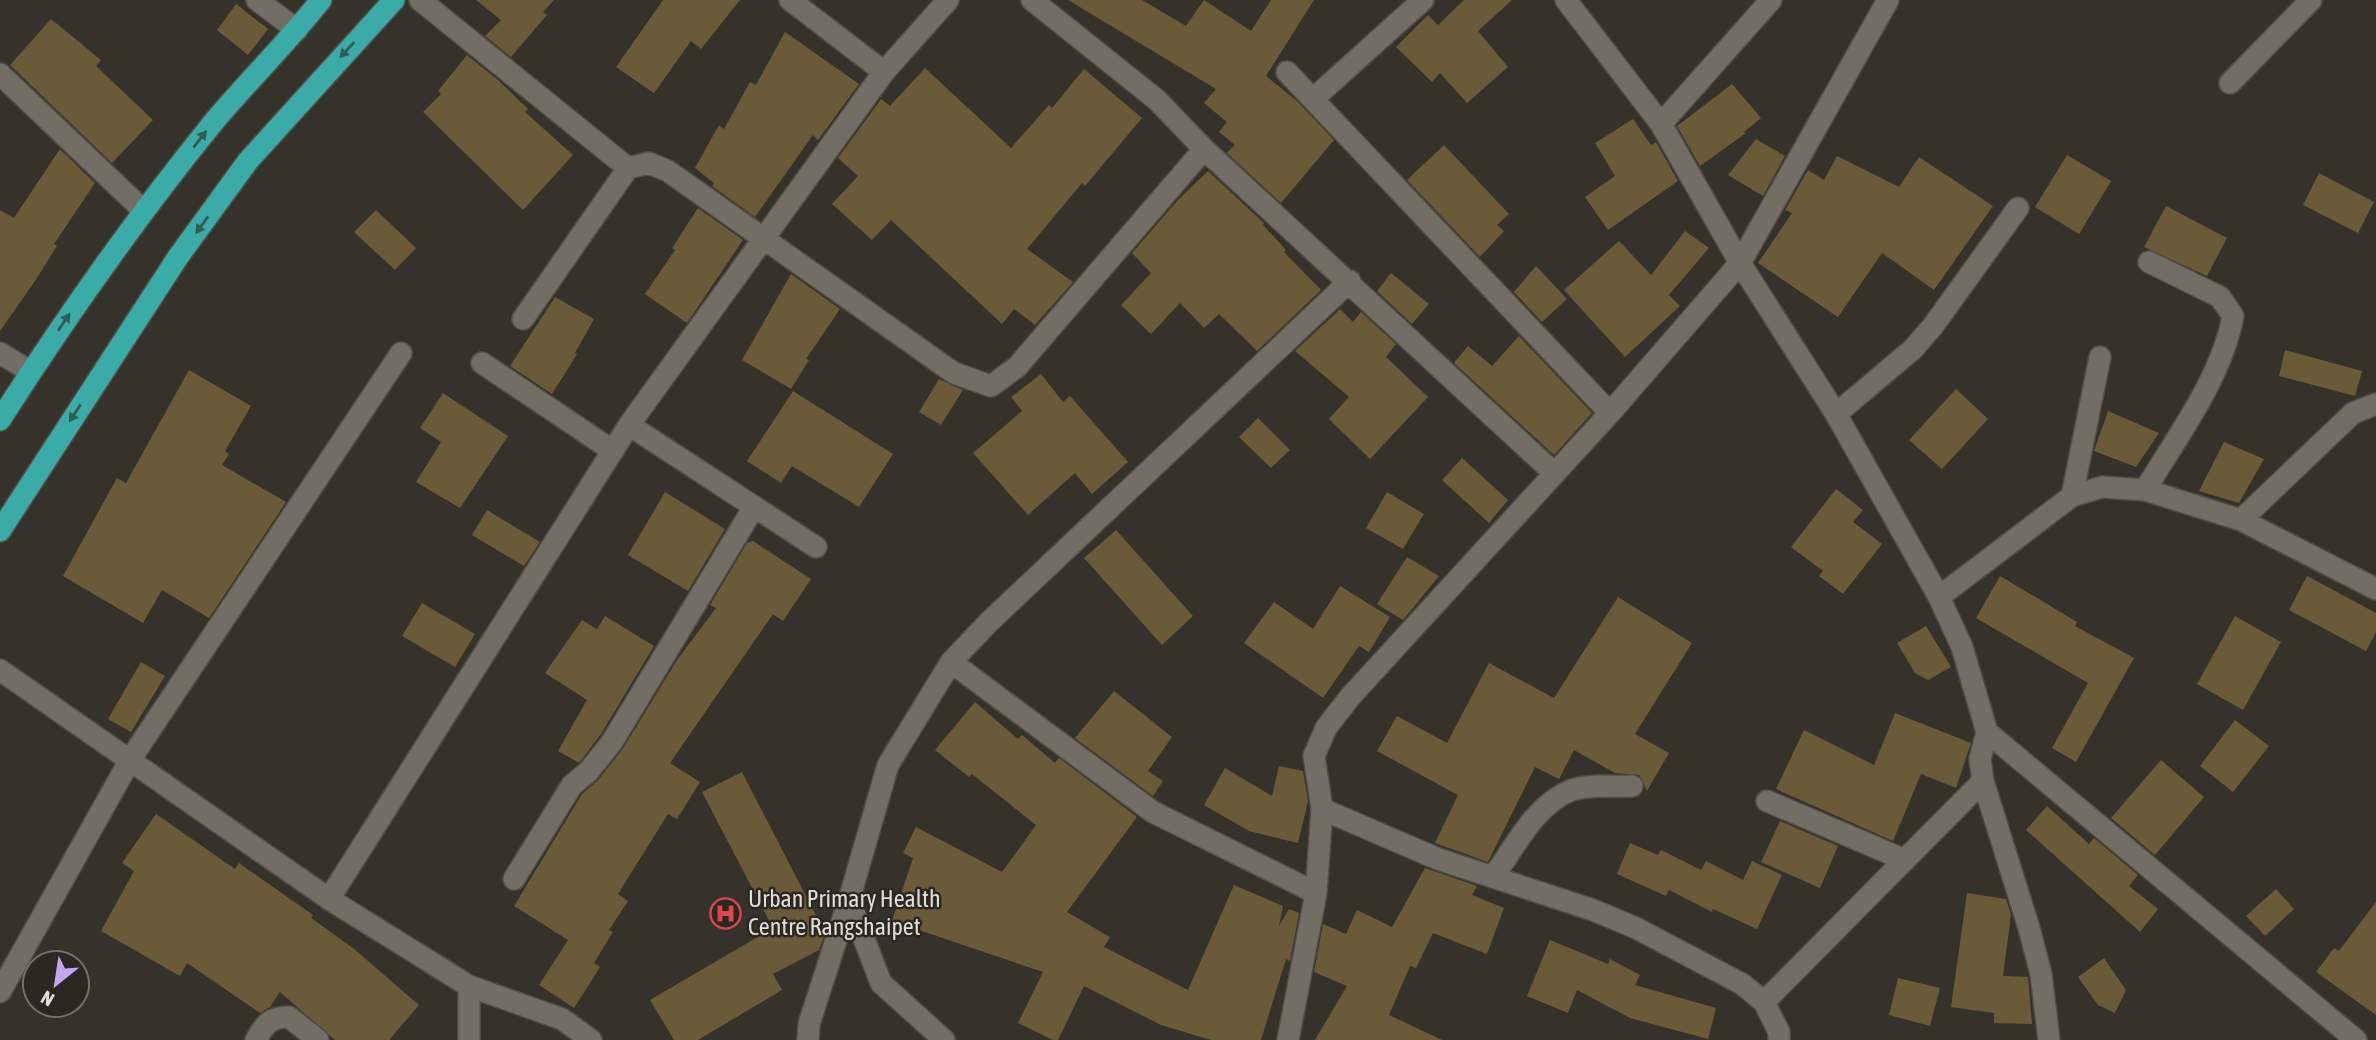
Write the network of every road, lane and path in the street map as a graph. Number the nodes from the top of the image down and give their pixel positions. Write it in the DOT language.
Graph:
graph roads {
  1 [pos="257,0"];
  2 [pos="321,0"];
  3 [pos="394,0"];
  4 [pos="420,0"];
  5 [pos="790,0"];
  6 [pos="948,0"];
  7 [pos="1032,0"];
  8 [pos="1423,0"];
  9 [pos="1566,0"];
  10 [pos="1771,0"];
  11 [pos="1888,0"];
  12 [pos="2311,0"];
  13 [pos="297,30"];
  14 [pos="884,72"];
  15 [pos="1287,72"];
  16 [pos="0,74"];
  17 [pos="2230,83"];
  18 [pos="1314,99"];
  19 [pos="1661,124"];
  20 [pos="1204,149"];
  21 [pos="628,168"];
  22 [pos="2018,208"];
  23 [pos="144,211"];
  24 [pos="764,241"];
  25 [pos="2149,262"];
  26 [pos="1740,263"];
  27 [pos="1350,281"];
  28 [pos="523,319"];
  29 [pos="401,353"];
  30 [pos="0,354"];
  31 [pos="2100,357"];
  32 [pos="482,363"];
  33 [pos="31,372"];
  34 [pos="2376,404"];
  35 [pos="1610,413"];
  36 [pos="1836,414"];
  37 [pos="0,420"];
  38 [pos="629,425"];
  39 [pos="613,451"];
  40 [pos="1554,473"];
  41 [pos="2146,490"];
  42 [pos="2072,496"];
  43 [pos="754,507"];
  44 [pos="2241,520"];
  45 [pos="0,531"];
  46 [pos="816,547"];
  47 [pos="2376,589"];
  48 [pos="1939,597"];
  49 [pos="951,662"];
  50 [pos="0,670"];
  51 [pos="1987,732"];
  52 [pos="130,760"];
  53 [pos="1983,782"];
  54 [pos="1632,786"];
  55 [pos="1767,801"];
  56 [pos="1322,809"];
  57 [pos="1905,860"];
  58 [pos="1493,877"];
  59 [pos="514,879"];
  60 [pos="1315,893"];
  61 [pos="329,898"];
  62 [pos="849,900"];
  63 [pos="469,986"];
  64 [pos="0,992"];
  65 [pos="1764,1002"];
  66 [pos="256,1040"];
  67 [pos="318,1040"];
  68 [pos="469,1040"];
  69 [pos="591,1040"];
  70 [pos="808,1040"];
  71 [pos="944,1040"];
  72 [pos="1289,1040"];
  73 [pos="1779,1040"];
  74 [pos="2049,1040"];
  75 [pos="2356,1040"];
  1 -- 13 [label="street"];
  2 -- 13 [label="highway"];
  3 -- 45 [label="highway, one-way"];
  4 -- 21 [label="street"];
  5 -- 14 [label="street"];
  6 -- 14 [label="street"];
  7 -- 20 [label="street"];
  8 -- 18 [label="street"];
  9 -- 19 [label="street"];
  10 -- 19 [label="street"];
  11 -- 26 [label="street"];
  12 -- 17 [label="street"];
  23 -- 13 [label="highway, one-way"];
  14 -- 24 [label="street"];
  15 -- 18 [label="street"];
  16 -- 23 [label="street"];
  18 -- 35 [label="street"];
  19 -- 26 [label="street"];
  20 -- 24 [label="street"];
  20 -- 27 [label="street"];
  21 -- 24 [label="street"];
  21 -- 28 [label="street"];
  22 -- 36 [label="street"];
  33 -- 23 [label="highway, one-way"];
  24 -- 38 [label="street"];
  25 -- 41 [label="street"];
  26 -- 35 [label="street"];
  26 -- 36 [label="street"];
  27 -- 40 [label="street"];
  27 -- 49 [label="street"];
  29 -- 52 [label="street"];
  30 -- 33 [label="street"];
  31 -- 42 [label="street"];
  32 -- 39 [label="street"];
  33 -- 37 [label="highway"];
  34 -- 44 [label="street"];
  35 -- 40 [label="street"];
  36 -- 48 [label="street"];
  38 -- 39 [label="street"];
  38 -- 43 [label="street"];
  39 -- 61 [label="street"];
  40 -- 56 [label="street"];
  41 -- 42 [label="street"];
  41 -- 44 [label="street"];
  42 -- 48 [label="street"];
  43 -- 46 [label="street"];
  43 -- 59 [label="street"];
  44 -- 47 [label="street"];
  48 -- 51 [label="street"];
  49 -- 60 [label="street"];
  49 -- 62 [label="street"];
  50 -- 52 [label="street"];
  51 -- 53 [label="street"];
  51 -- 75 [label="street"];
  52 -- 61 [label="street"];
  52 -- 64 [label="street"];
  53 -- 57 [label="street"];
  53 -- 74 [label="street"];
  54 -- 58 [label="street"];
  55 -- 57 [label="street"];
  56 -- 58 [label="street"];
  56 -- 60 [label="street"];
  57 -- 65 [label="street"];
  58 -- 65 [label="street"];
  60 -- 72 [label="street"];
  61 -- 63 [label="street"];
  62 -- 70 [label="street"];
  62 -- 71 [label="street"];
  63 -- 68 [label="street"];
  63 -- 69 [label="street"];
  65 -- 73 [label="street"];
  66 -- 67 [label="street"];
}
